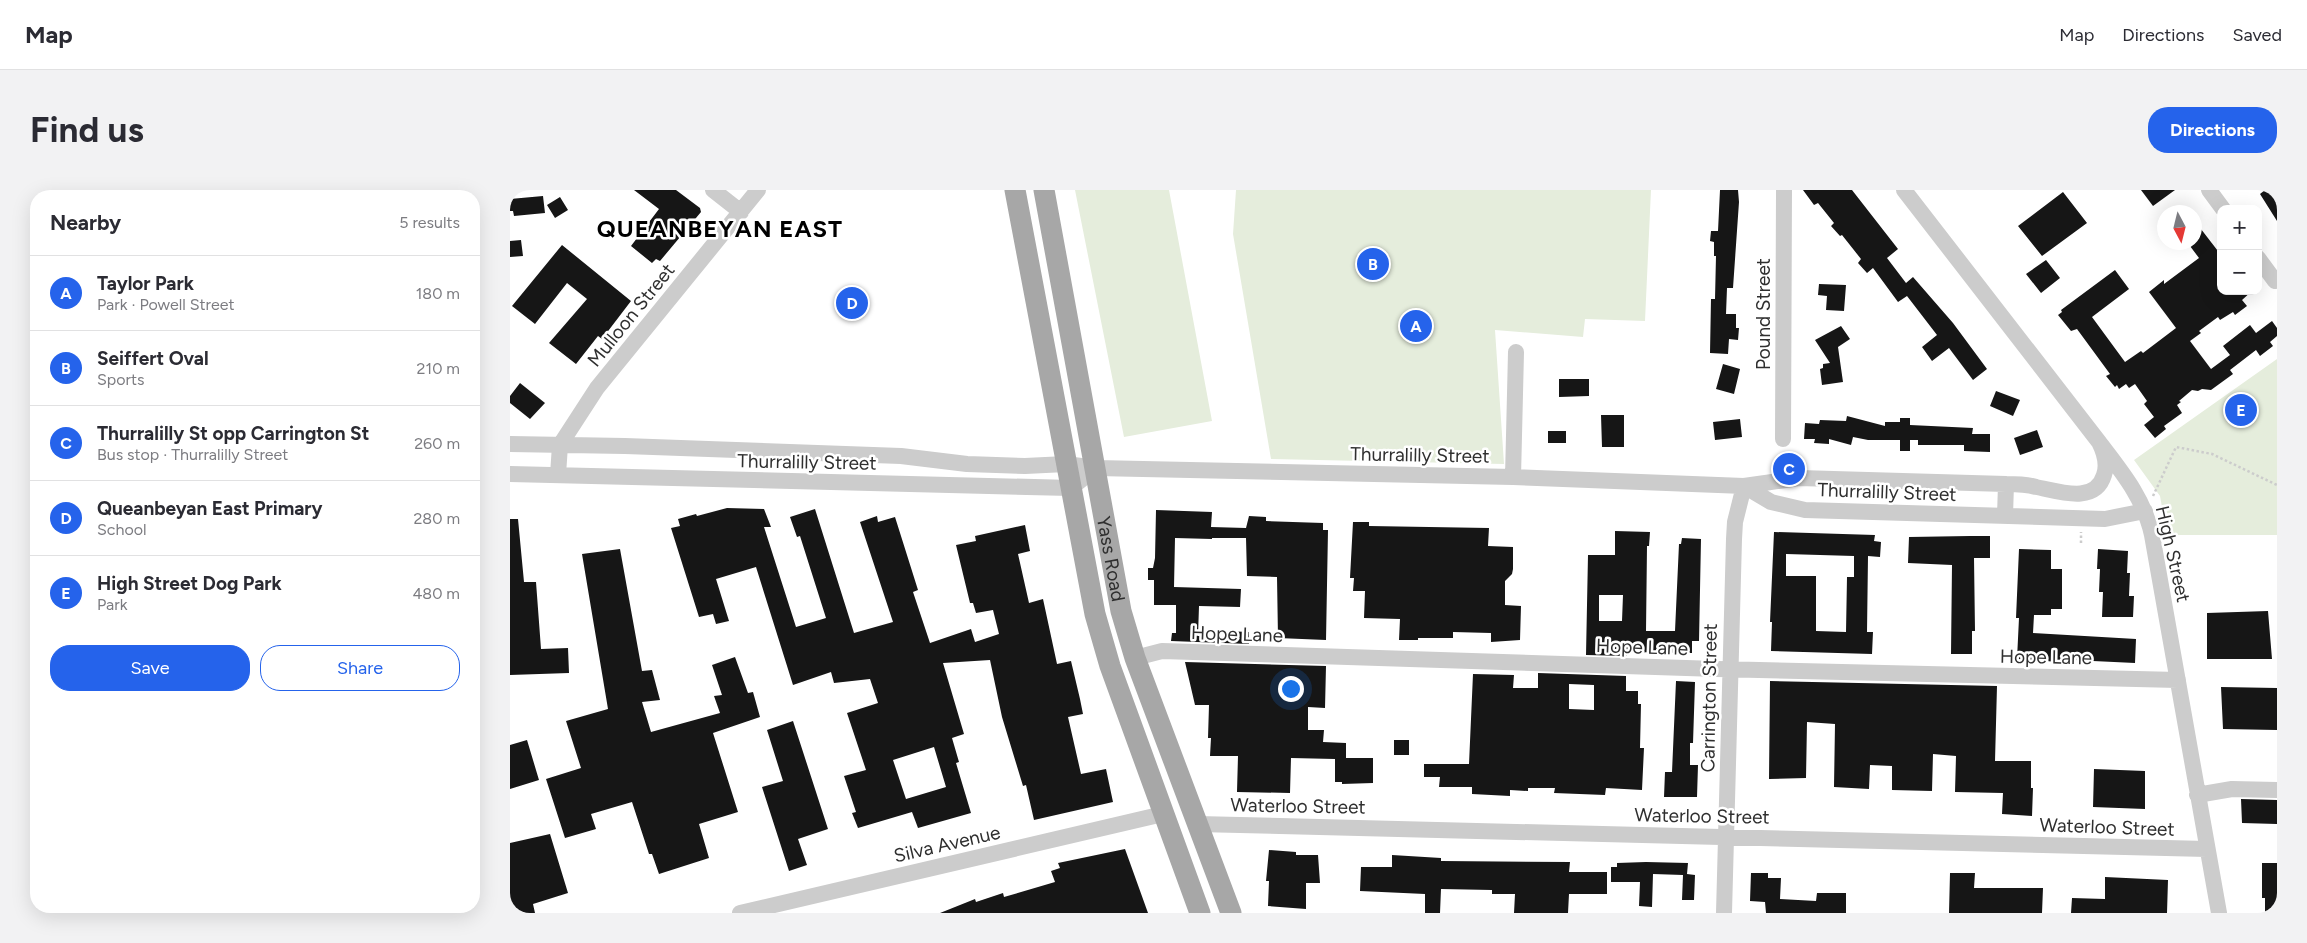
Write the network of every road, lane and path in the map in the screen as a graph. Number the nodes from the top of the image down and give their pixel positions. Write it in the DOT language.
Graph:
graph roads {
  1 [pos="713,190"];
  2 [pos="758,190"];
  3 [pos="1015,190"];
  4 [pos="1044,190"];
  5 [pos="1784,190"];
  6 [pos="1904,190"];
  7 [pos="2209,190"];
  8 [pos="2220,205"];
  9 [pos="740,212"];
  10 [pos="2262,264"];
  11 [pos="2275,282"];
  12 [pos="1516,352"];
  13 [pos="1782,439"];
  14 [pos="2099,442"];
  15 [pos="510,444"];
  16 [pos="560,445"];
  17 [pos="1066,464"];
  18 [pos="1096,468"];
  19 [pos="510,474"];
  20 [pos="558,475"];
  21 [pos="1513,476"];
  22 [pos="2006,484"];
  23 [pos="2277,485"];
  24 [pos="1744,486"];
  25 [pos="1071,488"];
  26 [pos="2146,510"];
  27 [pos="2005,516"];
  28 [pos="2081,530"];
  29 [pos="2081,543"];
  30 [pos="1135,658"];
  31 [pos="1730,670"];
  32 [pos="2178,680"];
  33 [pos="2277,790"];
  34 [pos="2197,795"];
  35 [pos="1164,814"];
  36 [pos="1197,824"];
  37 [pos="1726,836"];
  38 [pos="2207,849"];
  39 [pos="740,913"];
  40 [pos="1200,913"];
  41 [pos="1231,913"];
  42 [pos="1724,913"];
  43 [pos="2219,913"];
  1 -- 9 [label="street"];
  2 -- 9 [label="street, Mulloon Street"];
  3 -- 17 [label="main road, Yass Road"];
  4 -- 18 [label="main road, Yass Road"];
  5 -- 13 [label="street, Pound Street"];
  6 -- 14 [label="street, High Street"];
  7 -- 8 [label="street"];
  9 -- 16 [label="street, Mulloon Street"];
  10 -- 11 [label="street"];
  12 -- 21 [label="street"];
  14 -- 22 [label="street, Thurralilly Street"];
  14 -- 26 [label="street, High Street"];
  15 -- 16 [label="street, Thurralilly Street"];
  16 -- 17 [label="street, Thurralilly Street"];
  16 -- 20 [label="street, Mulloon Street"];
  17 -- 18 [label="street, Thurralilly Street"];
  17 -- 25 [label="main road, Yass Road"];
  18 -- 21 [label="street, Thurralilly Street"];
  18 -- 25 [label="street"];
  18 -- 30 [label="main road, Yass Road"];
  19 -- 20 [label="street, Thurralilly Street"];
  20 -- 25 [label="street, Thurralilly Street"];
  21 -- 24 [label="street, Thurralilly Street"];
  22 -- 24 [label="street, Thurralilly Street"];
  22 -- 27 [label="street"];
  23 -- 26 [label="path"];
  24 -- 27 [label="street, Thurralilly Street"];
  24 -- 31 [label="street, Carrington Street"];
  25 -- 35 [label="main road, Yass Road"];
  26 -- 27 [label="street, Thurralilly Street"];
  26 -- 32 [label="street, High Street"];
  28 -- 29 [label="path"];
  30 -- 31 [label="street, Hope Lane"];
  30 -- 36 [label="main road, Yass Road"];
  31 -- 32 [label="street, Hope Lane"];
  31 -- 37 [label="street, Carrington Street"];
  32 -- 34 [label="street, High Street"];
  33 -- 34 [label="street"];
  34 -- 38 [label="street, High Street"];
  35 -- 36 [label="main road"];
  35 -- 39 [label="street, Silva Avenue"];
  35 -- 40 [label="main road, Yass Road"];
  36 -- 37 [label="street, Waterloo Street"];
  36 -- 41 [label="main road, Yass Road"];
  37 -- 38 [label="street, Waterloo Street"];
  37 -- 42 [label="street, Carrington Street"];
  38 -- 43 [label="street, High Street"];
}
